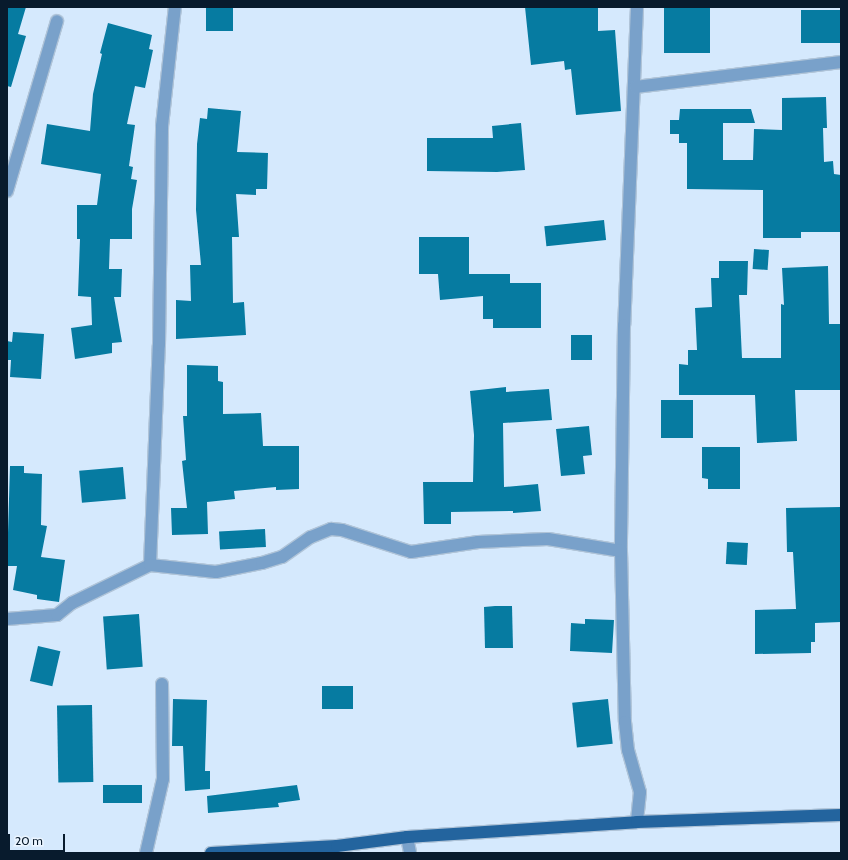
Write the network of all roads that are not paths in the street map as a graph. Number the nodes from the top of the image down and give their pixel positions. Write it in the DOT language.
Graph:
graph roads {
  1 [pos="175,7"];
  2 [pos="637,7"];
  3 [pos="57,22"];
  4 [pos="841,62"];
  5 [pos="635,87"];
  6 [pos="7,191"];
  7 [pos="621,551"];
  8 [pos="150,565"];
  9 [pos="7,619"];
  10 [pos="162,684"];
  11 [pos="841,815"];
  12 [pos="637,822"];
  13 [pos="407,837"];
  14 [pos="337,850"];
  15 [pos="146,853"];
  16 [pos="211,853"];
  17 [pos="410,853"];
  1 -- 8 [label="street"];
  2 -- 5 [label="street"];
  3 -- 6 [label="street"];
  4 -- 5 [label="street"];
  5 -- 7 [label="street"];
  7 -- 8 [label="street"];
  7 -- 12 [label="street"];
  8 -- 9 [label="street"];
  10 -- 15 [label="street"];
  11 -- 12 [label="main road"];
  12 -- 13 [label="main road"];
  13 -- 14 [label="main road"];
  13 -- 17 [label="street"];
  14 -- 16 [label="main road"];
}
